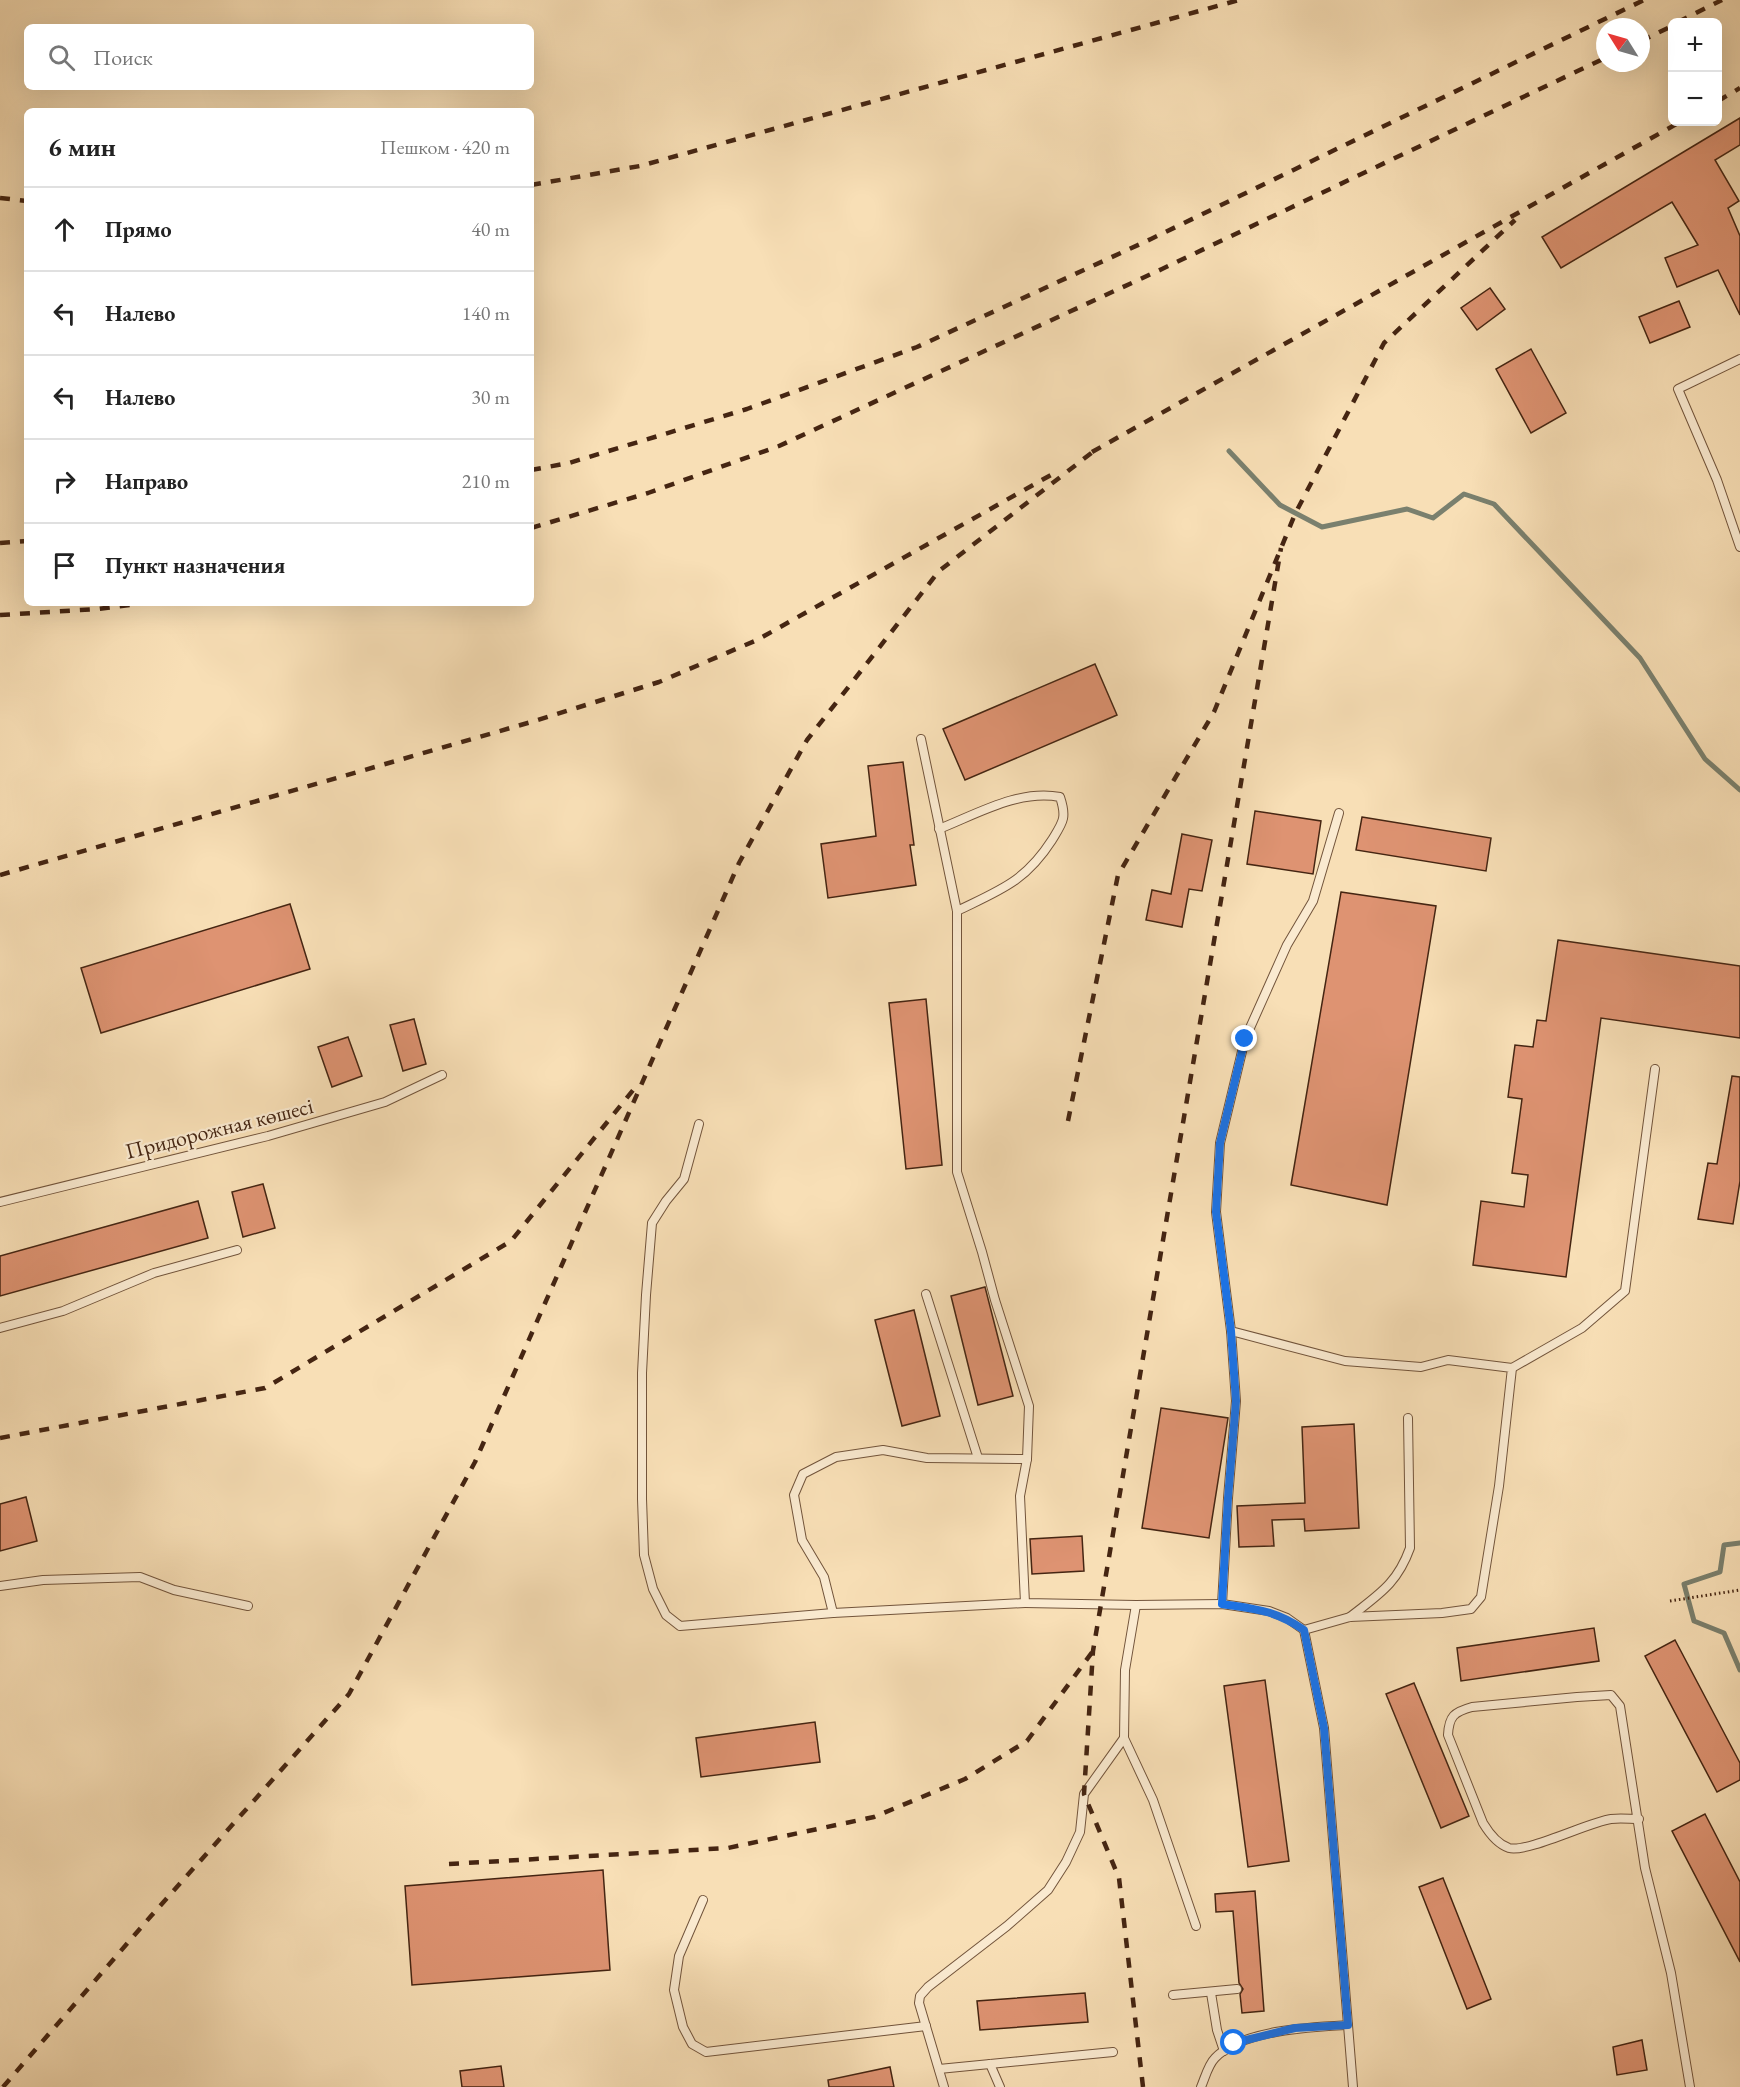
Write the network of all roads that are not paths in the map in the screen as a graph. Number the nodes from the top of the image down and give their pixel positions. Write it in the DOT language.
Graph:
graph roads {
  1 [pos="1740,359"];
  2 [pos="1740,547"];
  3 [pos="921,740"];
  4 [pos="1339,813"];
  5 [pos="939,829"];
  6 [pos="957,911"];
  7 [pos="1656,1069"];
  8 [pos="442,1075"];
  9 [pos="699,1124"];
  10 [pos="0,1202"];
  11 [pos="237,1251"];
  12 [pos="926,1294"];
  13 [pos="0,1328"];
  14 [pos="1231,1331"];
  15 [pos="1512,1368"];
  16 [pos="1408,1419"];
  17 [pos="978,1458"];
  18 [pos="1027,1459"];
  19 [pos="0,1586"];
  20 [pos="1025,1603"];
  21 [pos="1222,1604"];
  22 [pos="1136,1605"];
  23 [pos="248,1606"];
  24 [pos="833,1613"];
  25 [pos="1350,1617"];
  26 [pos="1304,1630"];
  27 [pos="1124,1738"];
  28 [pos="1639,1819"];
  29 [pos="702,1900"];
  30 [pos="1196,1926"];
  31 [pos="1237,1989"];
  32 [pos="1211,1993"];
  33 [pos="1173,1995"];
  34 [pos="1348,2025"];
  35 [pos="926,2026"];
  36 [pos="1224,2051"];
  37 [pos="1113,2052"];
  38 [pos="990,2064"];
  39 [pos="939,2069"];
  40 [pos="944,2087"];
  41 [pos="1000,2087"];
  42 [pos="1201,2087"];
  43 [pos="1353,2087"];
  44 [pos="1690,2087"];
  1 -- 2 [label="lane"];
  3 -- 5 [label="lane"];
  4 -- 14 [label="lane"];
  5 -- 6 [label="lane"];
  5 -- 6 [label="lane"];
  6 -- 18 [label="lane"];
  7 -- 15 [label="lane"];
  8 -- 10 [label="lane, Придорожная көшесі"];
  9 -- 24 [label="lane"];
  11 -- 13 [label="lane"];
  12 -- 17 [label="lane"];
  14 -- 15 [label="lane"];
  14 -- 21 [label="lane"];
  15 -- 25 [label="lane"];
  16 -- 25 [label="lane"];
  17 -- 18 [label="lane"];
  17 -- 24 [label="lane"];
  18 -- 20 [label="lane"];
  19 -- 23 [label="lane"];
  20 -- 22 [label="lane"];
  20 -- 24 [label="lane"];
  21 -- 22 [label="lane"];
  21 -- 26 [label="lane"];
  22 -- 27 [label="lane"];
  25 -- 26 [label="lane"];
  26 -- 34 [label="lane"];
  27 -- 30 [label="lane"];
  27 -- 35 [label="lane"];
  28 -- 28 [label="lane"];
  28 -- 44 [label="lane"];
  29 -- 35 [label="lane"];
  31 -- 32 [label="lane"];
  32 -- 33 [label="lane"];
  32 -- 36 [label="lane"];
  34 -- 36 [label="lane"];
  34 -- 43 [label="lane"];
  35 -- 39 [label="lane"];
  36 -- 42 [label="lane"];
  37 -- 38 [label="lane"];
  38 -- 39 [label="lane"];
  38 -- 41 [label="lane"];
  39 -- 40 [label="lane"];
}
